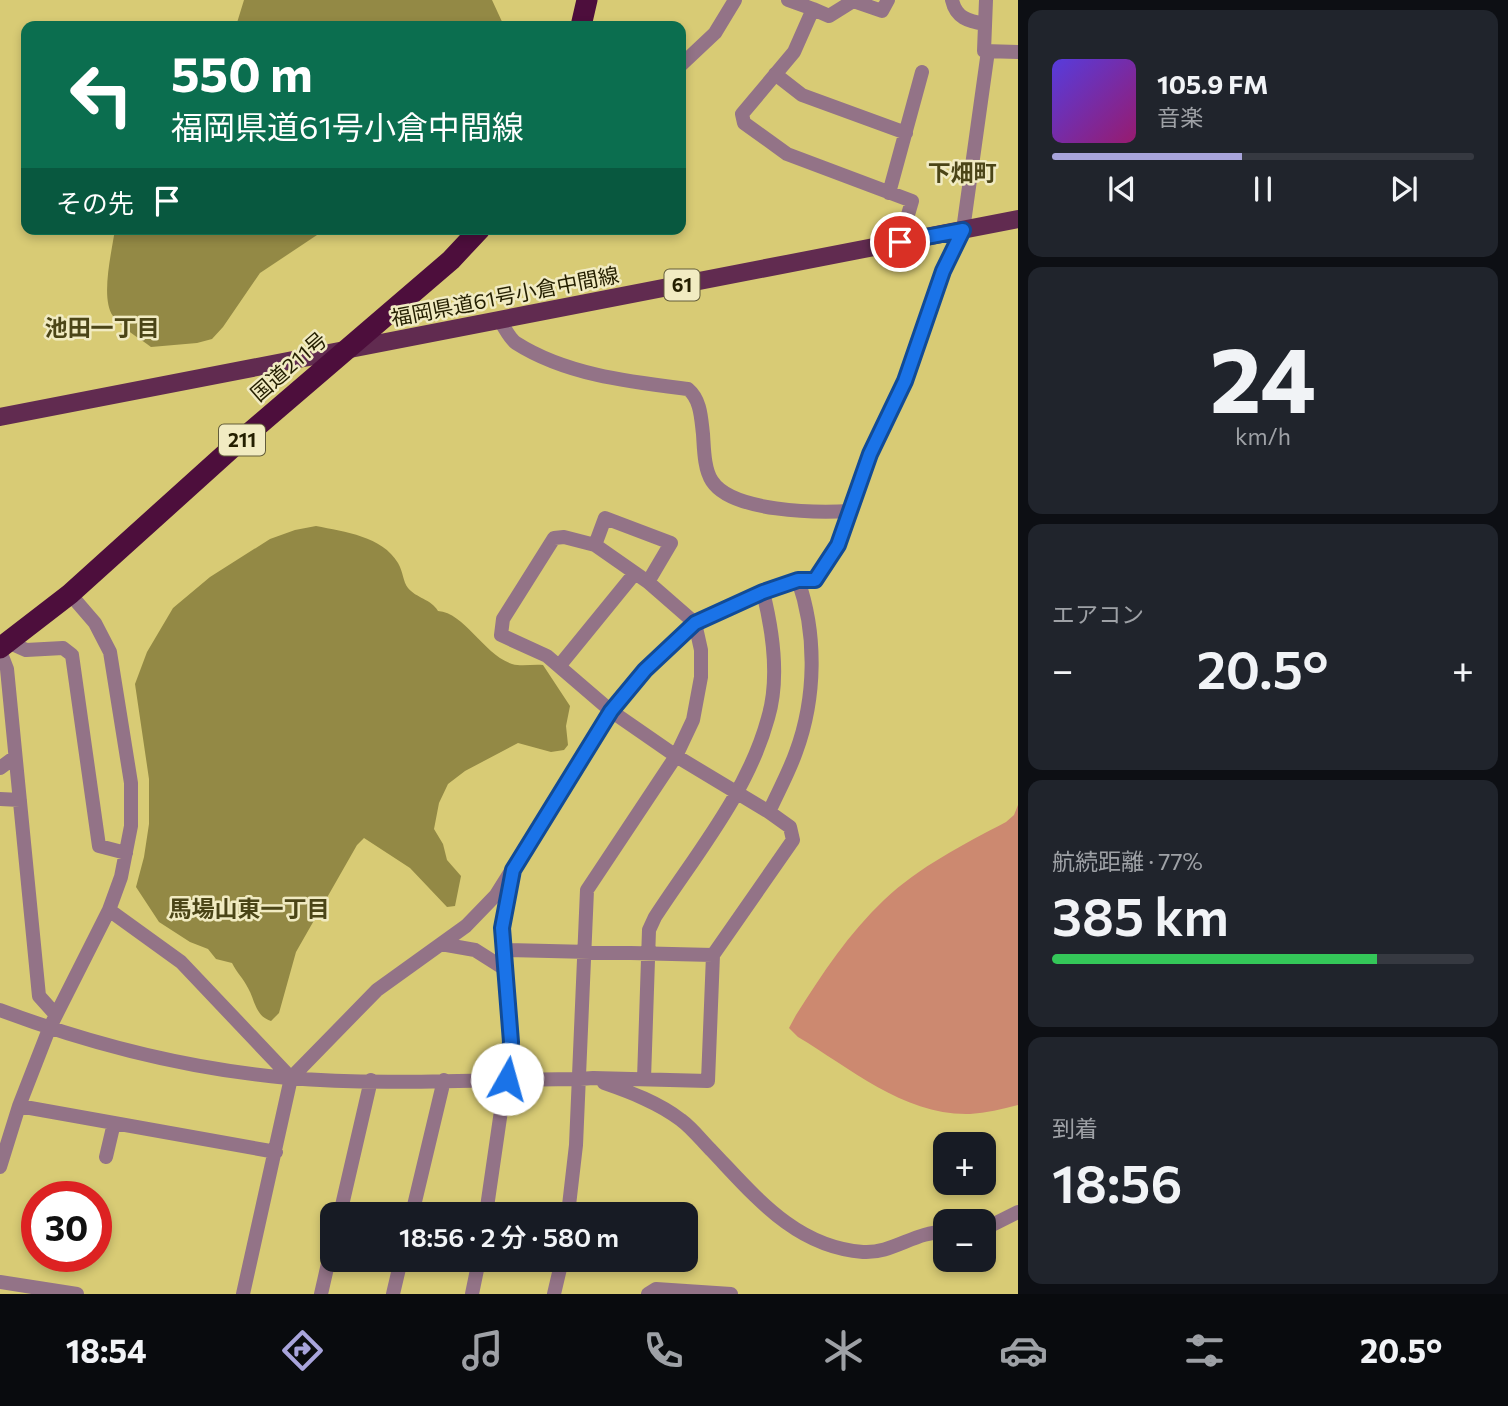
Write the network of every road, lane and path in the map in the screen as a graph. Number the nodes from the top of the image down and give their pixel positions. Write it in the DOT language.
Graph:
graph roads {
  1 [pos="587,0"];
  2 [pos="735,0"];
  3 [pos="788,0"];
  4 [pos="832,0"];
  5 [pos="888,0"];
  6 [pos="952,0"];
  7 [pos="986,0"];
  8 [pos="818,11"];
  9 [pos="582,21"];
  10 [pos="985,24"];
  11 [pos="988,51"];
  12 [pos="1018,52"];
  13 [pos="686,60"];
  14 [pos="922,72"];
  15 [pos="775,74"];
  16 [pos="905,133"];
  17 [pos="889,192"];
  18 [pos="1018,219"];
  19 [pos="963,230"];
  20 [pos="474,235"];
  21 [pos="900,242"];
  22 [pos="500,321"];
  23 [pos="346,351"];
  24 [pos="0,417"];
  25 [pos="850,511"];
  26 [pos="595,545"];
  27 [pos="635,573"];
  28 [pos="798,580"];
  29 [pos="648,582"];
  30 [pos="763,592"];
  31 [pos="69,594"];
  32 [pos="695,623"];
  33 [pos="3,647"];
  34 [pos="560,665"];
  35 [pos="611,711"];
  36 [pos="6,717"];
  37 [pos="676,755"];
  38 [pos="15,757"];
  39 [pos="0,768"];
  40 [pos="737,792"];
  41 [pos="0,799"];
  42 [pos="20,800"];
  43 [pos="769,811"];
  44 [pos="126,852"];
  45 [pos="513,870"];
  46 [pos="109,910"];
  47 [pos="441,944"];
  48 [pos="503,950"];
  49 [pos="585,954"];
  50 [pos="648,954"];
  51 [pos="713,955"];
  52 [pos="505,969"];
  53 [pos="0,1010"];
  54 [pos="56,1015"];
  55 [pos="49,1029"];
  56 [pos="291,1078"];
  57 [pos="507,1079"];
  58 [pos="586,1079"];
  59 [pos="644,1079"];
  60 [pos="371,1080"];
  61 [pos="444,1080"];
  62 [pos="19,1106"];
  63 [pos="114,1123"];
  64 [pos="276,1152"];
  65 [pos="106,1157"];
  66 [pos="0,1167"];
  67 [pos="343,1202"];
  68 [pos="415,1202"];
  69 [pos="488,1202"];
  70 [pos="569,1202"];
  71 [pos="1018,1212"];
  72 [pos="996,1223"];
  73 [pos="933,1232"];
  74 [pos="326,1272"];
  75 [pos="398,1272"];
  76 [pos="477,1272"];
  77 [pos="559,1272"];
  78 [pos="0,1282"];
  79 [pos="70,1293"];
  80 [pos="243,1294"];
  81 [pos="321,1294"];
  82 [pos="393,1294"];
  83 [pos="472,1294"];
  84 [pos="554,1294"];
  85 [pos="648,1294"];
  86 [pos="731,1294"];
  1 -- 9 [label="highway"];
  2 -- 13 [label="street"];
  3 -- 8 [label="street"];
  4 -- 8 [label="street"];
  5 -- 8 [label="street"];
  6 -- 10 [label="street"];
  7 -- 10 [label="street"];
  8 -- 15 [label="street"];
  10 -- 11 [label="street"];
  11 -- 12 [label="street"];
  11 -- 19 [label="street"];
  14 -- 16 [label="street"];
  15 -- 16 [label="street"];
  15 -- 17 [label="street"];
  16 -- 17 [label="street"];
  17 -- 21 [label="street"];
  18 -- 19 [label="main road, 福岡県道61号小倉中間線 / 61"];
  19 -- 21 [label="main road, 福岡県道61号小倉中間線 / 61"];
  19 -- 25 [label="street"];
  20 -- 23 [label="highway, 国道211号 / 211"];
  21 -- 22 [label="main road, 福岡県道61号小倉中間線 / 61"];
  22 -- 23 [label="main road, 福岡県道61号小倉中間線 / 61"];
  22 -- 25 [label="street"];
  23 -- 24 [label="main road, 福岡県道61号小倉中間線 / 61"];
  23 -- 31 [label="highway, 国道211号 / 211"];
  25 -- 28 [label="street"];
  26 -- 27 [label="street"];
  26 -- 29 [label="street"];
  26 -- 34 [label="street"];
  27 -- 29 [label="street"];
  27 -- 34 [label="street"];
  28 -- 30 [label="street"];
  28 -- 43 [label="street"];
  29 -- 32 [label="street"];
  30 -- 32 [label="street"];
  30 -- 40 [label="street"];
  31 -- 33 [label="highway, 国道211号 / 211"];
  31 -- 44 [label="street"];
  32 -- 35 [label="street"];
  32 -- 37 [label="street"];
  33 -- 36 [label="street"];
  33 -- 44 [label="street"];
  34 -- 35 [label="street"];
  35 -- 37 [label="street"];
  35 -- 45 [label="street"];
  36 -- 38 [label="street"];
  37 -- 40 [label="street"];
  37 -- 49 [label="street"];
  38 -- 39 [label="street"];
  38 -- 42 [label="street"];
  40 -- 43 [label="street"];
  40 -- 50 [label="street"];
  41 -- 42 [label="street"];
  42 -- 54 [label="street"];
  43 -- 51 [label="street"];
  44 -- 46 [label="street"];
  45 -- 47 [label="street"];
  45 -- 48 [label="street"];
  46 -- 54 [label="street"];
  46 -- 56 [label="street"];
  47 -- 52 [label="street"];
  47 -- 56 [label="street"];
  48 -- 49 [label="street"];
  48 -- 52 [label="street"];
  49 -- 50 [label="street"];
  49 -- 58 [label="street"];
  50 -- 51 [label="street"];
  50 -- 59 [label="street"];
  51 -- 59 [label="street"];
  52 -- 57 [label="street"];
  53 -- 55 [label="street"];
  54 -- 55 [label="street"];
  55 -- 56 [label="street"];
  55 -- 62 [label="street"];
  56 -- 60 [label="street"];
  56 -- 64 [label="street"];
  57 -- 58 [label="street"];
  57 -- 61 [label="street"];
  57 -- 69 [label="street"];
  58 -- 59 [label="street"];
  58 -- 70 [label="street"];
  58 -- 73 [label="street"];
  60 -- 61 [label="street"];
  60 -- 67 [label="street"];
  61 -- 68 [label="street"];
  62 -- 63 [label="street"];
  62 -- 66 [label="street"];
  63 -- 64 [label="street"];
  63 -- 65 [label="street"];
  64 -- 80 [label="street"];
  71 -- 72 [label="street"];
  74 -- 81 [label="street"];
  75 -- 82 [label="street"];
  76 -- 83 [label="street"];
  77 -- 84 [label="street"];
  78 -- 79 [label="street"];
  85 -- 86 [label="street"];
}
